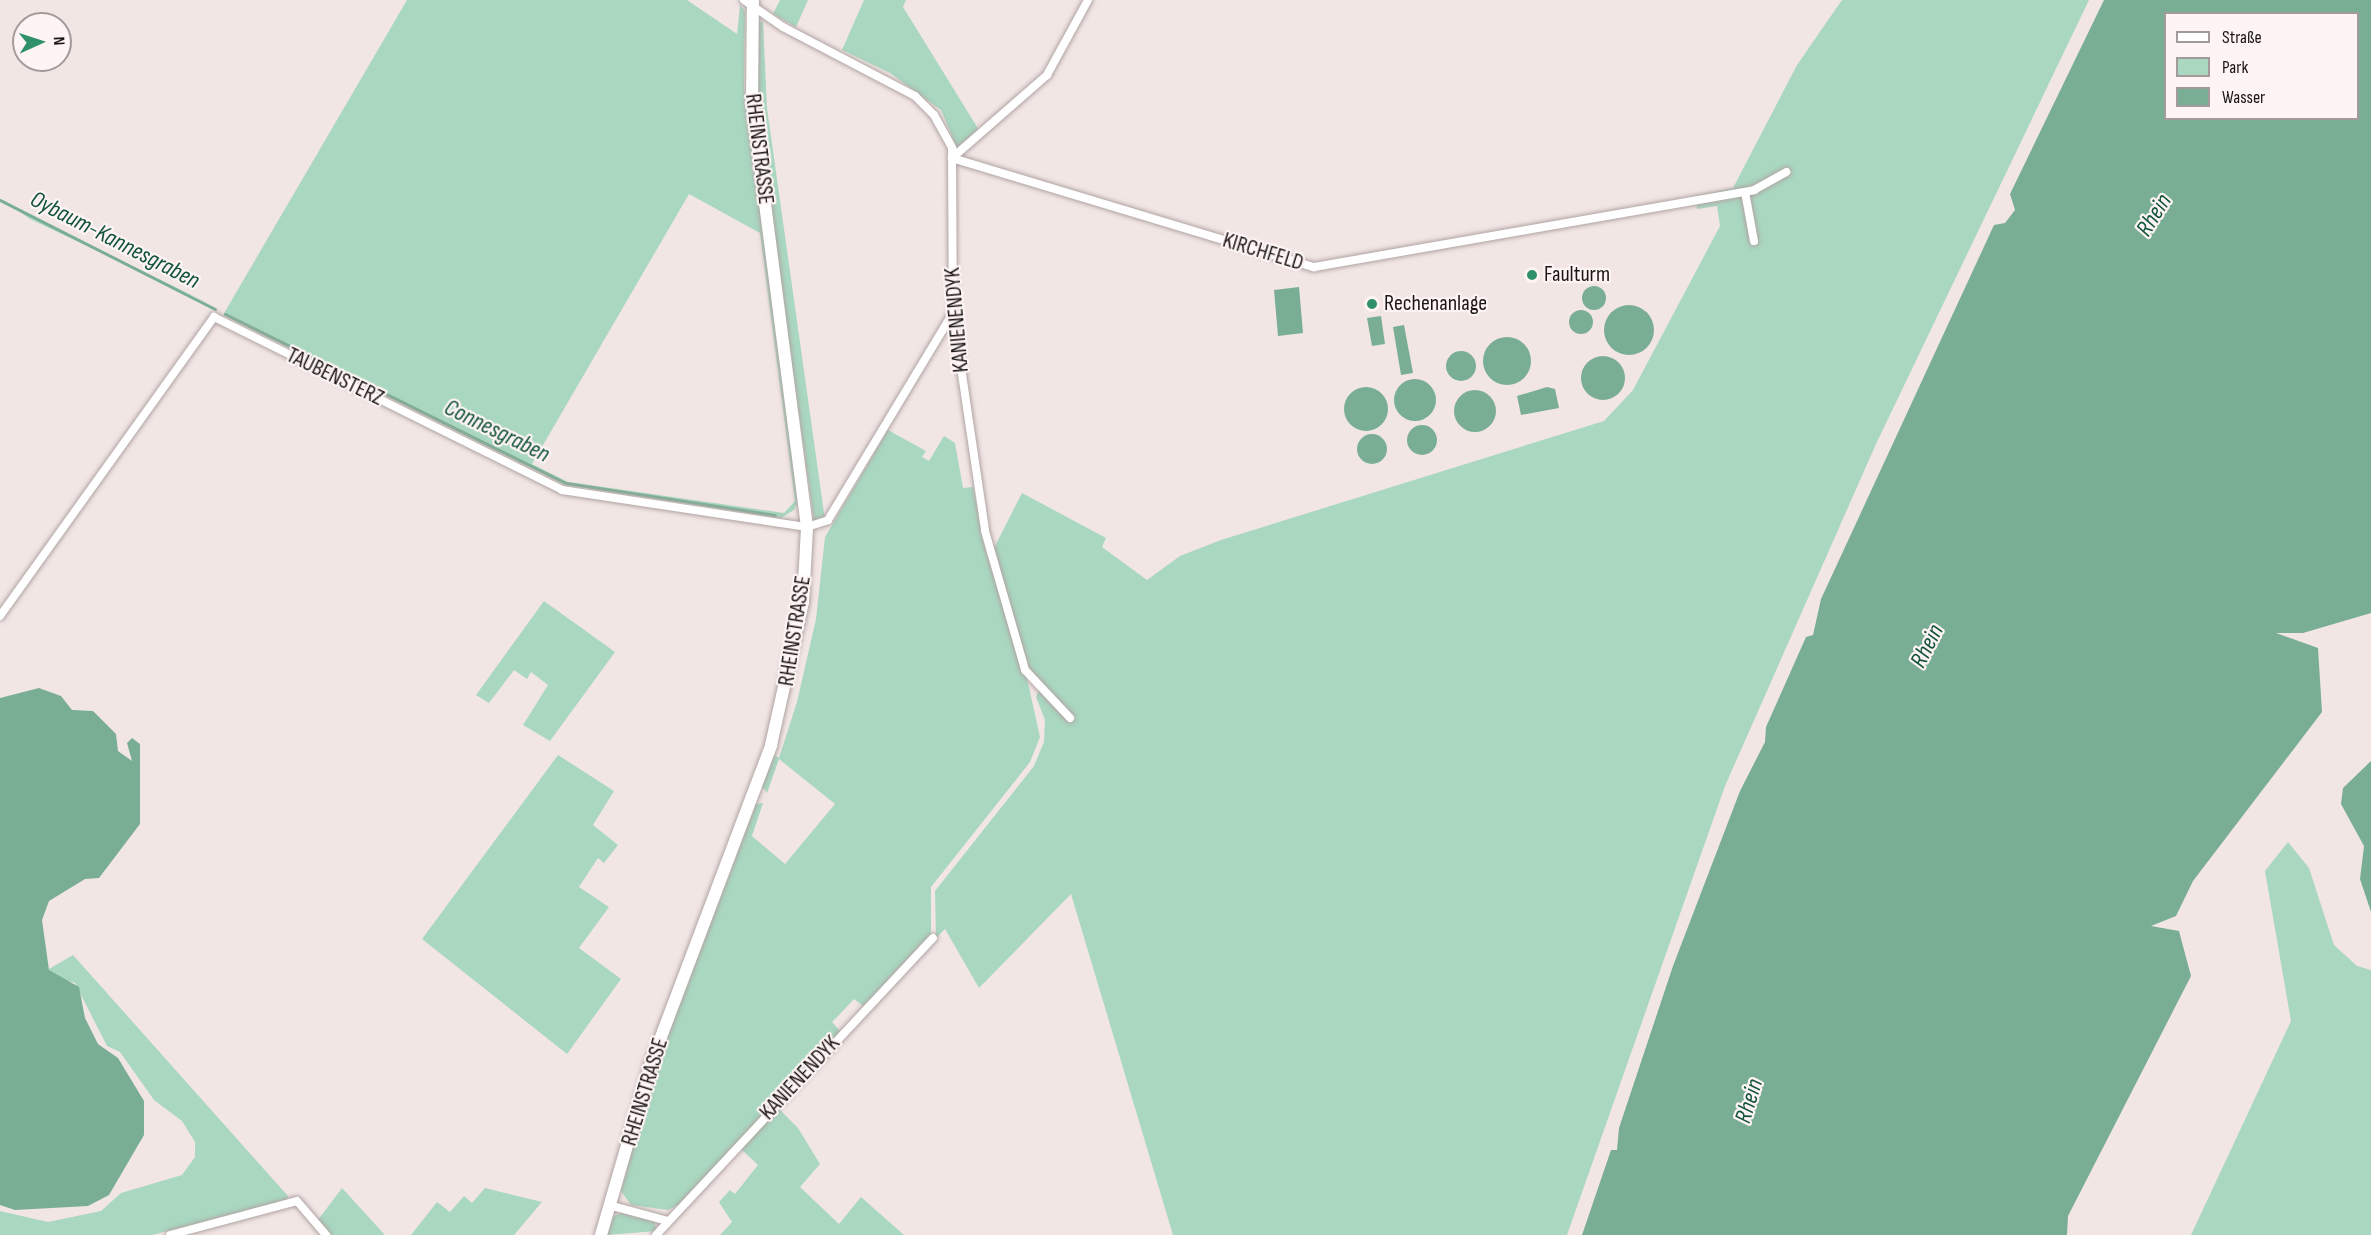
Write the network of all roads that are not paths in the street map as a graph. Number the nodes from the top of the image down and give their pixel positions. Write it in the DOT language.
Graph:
graph roads {
  1 [pos="1088,0"];
  2 [pos="750,2"];
  3 [pos="952,158"];
  4 [pos="1786,172"];
  5 [pos="1745,192"];
  6 [pos="1754,241"];
  7 [pos="954,313"];
  8 [pos="807,527"];
  9 [pos="0,616"];
  10 [pos="1070,718"];
  11 [pos="933,938"];
  12 [pos="612,1206"];
  13 [pos="668,1221"];
  14 [pos="170,1235"];
  15 [pos="326,1235"];
  16 [pos="601,1235"];
  17 [pos="656,1235"];
  1 -- 3 [label="street"];
  2 -- 3 [label="street, KANIENENDYK"];
  2 -- 8 [label="main road, RHEINSTRASSE"];
  3 -- 5 [label="street, KIRCHFELD"];
  3 -- 7 [label="street, KANIENENDYK"];
  4 -- 5 [label="street, KIRCHFELD"];
  5 -- 6 [label="street"];
  7 -- 8 [label="street"];
  7 -- 10 [label="street, KANIENENDYK"];
  8 -- 9 [label="street, TAUBENSTERZ"];
  8 -- 12 [label="main road, RHEINSTRASSE"];
  11 -- 13 [label="street, KANIENENDYK"];
  12 -- 13 [label="street"];
  12 -- 16 [label="main road, RHEINSTRASSE"];
  13 -- 17 [label="street, KANIENENDYK"];
  14 -- 15 [label="street"];
}
